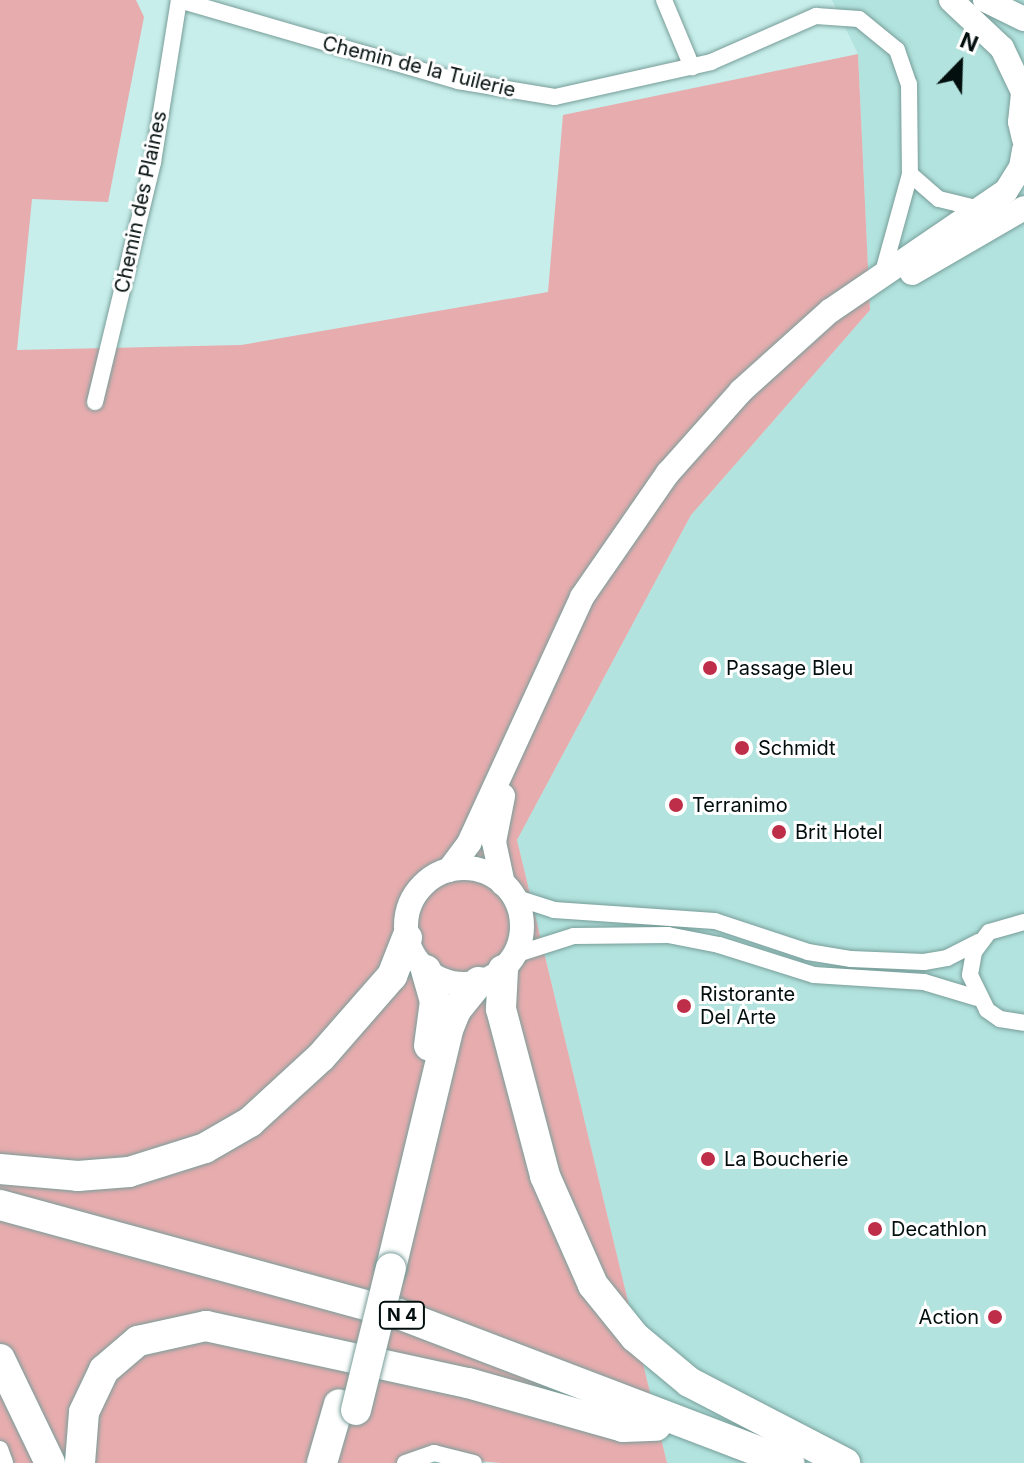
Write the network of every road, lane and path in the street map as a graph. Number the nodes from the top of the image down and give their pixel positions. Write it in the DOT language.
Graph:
graph roads {
  1 [pos="179,0"];
  2 [pos="664,0"];
  3 [pos="951,0"];
  4 [pos="985,0"];
  5 [pos="1024,19"];
  6 [pos="692,67"];
  7 [pos="1023,87"];
  8 [pos="1024,139"];
  9 [pos="1024,150"];
  10 [pos="910,174"];
  11 [pos="1024,208"];
  12 [pos="980,209"];
  13 [pos="883,272"];
  14 [pos="95,402"];
  15 [pos="449,870"];
  16 [pos="509,890"];
  17 [pos="1024,922"];
  18 [pos="407,938"];
  19 [pos="979,942"];
  20 [pos="499,969"];
  21 [pos="426,970"];
  22 [pos="977,998"];
  23 [pos="1024,1023"];
  24 [pos="0,1169"];
  25 [pos="0,1205"];
  26 [pos="0,1222"];
  27 [pos="382,1265"];
  28 [pos="0,1359"];
  29 [pos="347,1407"];
  30 [pos="656,1426"];
  31 [pos="0,1449"];
  32 [pos="5,1463"];
  33 [pos="50,1463"];
  34 [pos="80,1463"];
  35 [pos="322,1463"];
  36 [pos="341,1463"];
  37 [pos="405,1463"];
  38 [pos="474,1463"];
  39 [pos="747,1463"];
  40 [pos="790,1463"];
  41 [pos="845,1463"];
  1 -- 6 [label="street, Chemin de la Tuilerie"];
  1 -- 14 [label="street, Chemin des Plaines"];
  2 -- 6 [label="street"];
  3 -- 7 [label="main road"];
  4 -- 5 [label="main road"];
  6 -- 10 [label="street, Chemin de la Tuilerie"];
  7 -- 8 [label="main road"];
  9 -- 12 [label="main road"];
  10 -- 12 [label="street"];
  10 -- 13 [label="street, Chemin de la Tuilerie"];
  11 -- 16 [label="main road"];
  12 -- 13 [label="main road"];
  13 -- 15 [label="main road"];
  15 -- 16 [label="main road"];
  15 -- 18 [label="main road"];
  16 -- 19 [label="street"];
  16 -- 20 [label="main road"];
  17 -- 19 [label="street"];
  18 -- 21 [label="main road"];
  18 -- 24 [label="highway"];
  19 -- 22 [label="street"];
  20 -- 21 [label="main road"];
  20 -- 22 [label="street"];
  20 -- 27 [label="highway"];
  20 -- 41 [label="highway"];
  21 -- 27 [label="highway"];
  22 -- 23 [label="street"];
  25 -- 40 [label="highway, N 4"];
  26 -- 30 [label="highway, N 4"];
  27 -- 29 [label="highway, bridge"];
  28 -- 33 [label="highway"];
  29 -- 35 [label="highway"];
  29 -- 36 [label="highway"];
  30 -- 34 [label="highway"];
  30 -- 39 [label="highway, N 4"];
  31 -- 32 [label="street"];
  37 -- 38 [label="street"];
}
